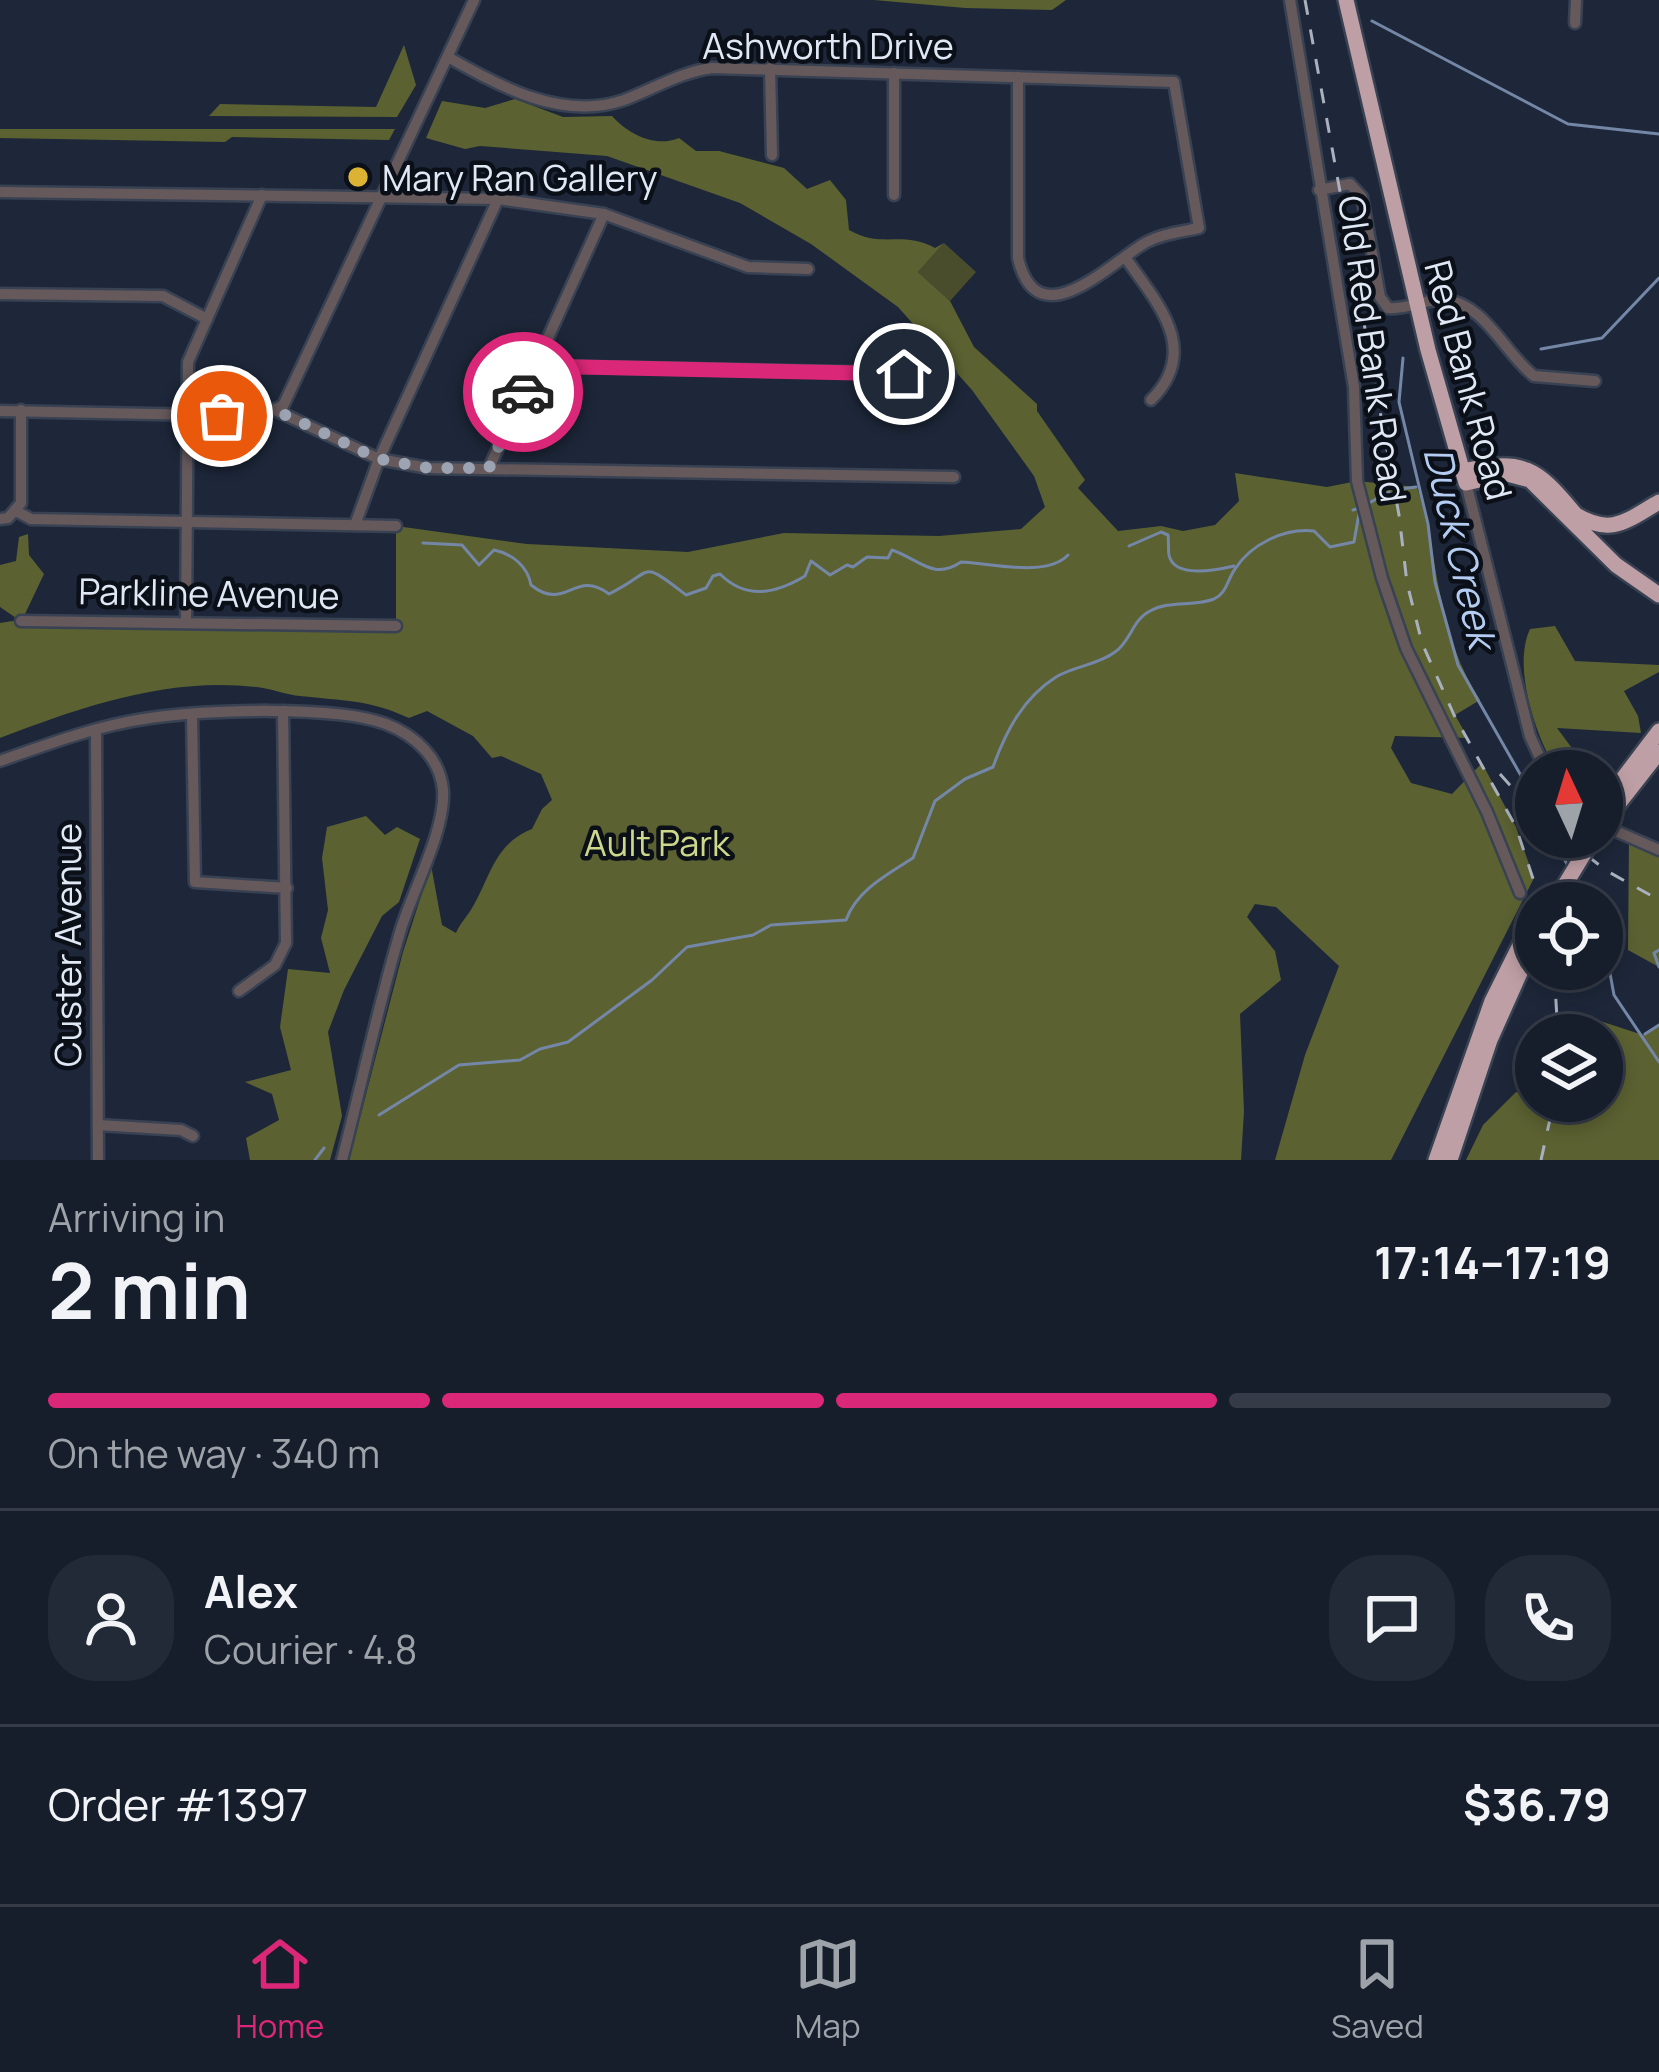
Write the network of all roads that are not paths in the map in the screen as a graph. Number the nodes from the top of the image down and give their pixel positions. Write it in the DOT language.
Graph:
graph roads {
  1 [pos="474,0"];
  2 [pos="1290,0"];
  3 [pos="1346,0"];
  4 [pos="1576,0"];
  5 [pos="1575,23"];
  6 [pos="448,57"];
  7 [pos="770,68"];
  8 [pos="894,73"];
  9 [pos="1018,77"];
  10 [pos="772,155"];
  11 [pos="1319,190"];
  12 [pos="0,192"];
  13 [pos="262,195"];
  14 [pos="894,195"];
  15 [pos="381,196"];
  16 [pos="498,199"];
  17 [pos="604,214"];
  18 [pos="1125,257"];
  19 [pos="808,269"];
  20 [pos="0,294"];
  21 [pos="1417,303"];
  22 [pos="207,319"];
  23 [pos="534,366"];
  24 [pos="950,374"];
  25 [pos="1595,381"];
  26 [pos="1150,400"];
  27 [pos="21,410"];
  28 [pos="0,411"];
  29 [pos="277,411"];
  30 [pos="187,415"];
  31 [pos="379,459"];
  32 [pos="489,468"];
  33 [pos="954,477"];
  34 [pos="1464,477"];
  35 [pos="1659,506"];
  36 [pos="1576,515"];
  37 [pos="8,516"];
  38 [pos="187,522"];
  39 [pos="355,525"];
  40 [pos="396,526"];
  41 [pos="1600,545"];
  42 [pos="1659,590"];
  43 [pos="21,621"];
  44 [pos="186,623"];
  45 [pos="396,626"];
  46 [pos="284,711"];
  47 [pos="192,714"];
  48 [pos="96,730"];
  49 [pos="1659,731"];
  50 [pos="1536,750"];
  51 [pos="1659,752"];
  52 [pos="0,760"];
  53 [pos="1623,782"];
  54 [pos="1623,788"];
  55 [pos="1623,834"];
  56 [pos="1659,850"];
  57 [pos="1516,882"];
  58 [pos="287,888"];
  59 [pos="1515,959"];
  60 [pos="1515,975"];
  61 [pos="238,991"];
  62 [pos="98,1125"];
  63 [pos="193,1136"];
  64 [pos="98,1160"];
  65 [pos="342,1160"];
  66 [pos="1436,1160"];
  67 [pos="1450,1160"];
  1 -- 6 [label="street"];
  2 -- 11 [label="street, Old Red Bank Road"];
  3 -- 21 [label="highway, Red Bank Road"];
  4 -- 5 [label="street"];
  6 -- 7 [label="street, Ashworth Drive"];
  6 -- 15 [label="street"];
  7 -- 8 [label="street, Ashworth Drive"];
  7 -- 10 [label="street"];
  8 -- 9 [label="street, Ashworth Drive"];
  8 -- 14 [label="street"];
  9 -- 18 [label="street"];
  9 -- 18 [label="street, Ashworth Drive"];
  11 -- 21 [label="street"];
  11 -- 57 [label="street, Old Red Bank Road"];
  12 -- 13 [label="street"];
  13 -- 15 [label="street"];
  13 -- 22 [label="street"];
  15 -- 16 [label="street"];
  15 -- 29 [label="street"];
  16 -- 17 [label="street"];
  16 -- 31 [label="street"];
  17 -- 19 [label="street"];
  17 -- 23 [label="street"];
  18 -- 26 [label="street"];
  20 -- 22 [label="street"];
  21 -- 25 [label="street"];
  21 -- 34 [label="highway, Red Bank Road"];
  22 -- 30 [label="street"];
  23 -- 24 [label="street"];
  23 -- 32 [label="street"];
  27 -- 28 [label="street"];
  27 -- 30 [label="street"];
  27 -- 37 [label="street"];
  29 -- 30 [label="street"];
  29 -- 31 [label="street"];
  30 -- 38 [label="street"];
  31 -- 32 [label="street"];
  31 -- 39 [label="street"];
  32 -- 33 [label="street"];
  34 -- 36 [label="highway"];
  34 -- 41 [label="highway"];
  34 -- 50 [label="street, Red Bank Road"];
  35 -- 36 [label="highway"];
  35 -- 41 [label="highway"];
  36 -- 41 [label="highway"];
  37 -- 38 [label="street"];
  38 -- 39 [label="street"];
  38 -- 44 [label="street"];
  39 -- 40 [label="street"];
  41 -- 42 [label="highway"];
  43 -- 44 [label="street, Parkline Avenue"];
  44 -- 45 [label="street, Parkline Avenue"];
  46 -- 47 [label="street"];
  46 -- 58 [label="street"];
  46 -- 65 [label="street"];
  47 -- 48 [label="street"];
  47 -- 58 [label="street"];
  48 -- 52 [label="street"];
  48 -- 62 [label="street, Custer Avenue"];
  49 -- 53 [label="highway"];
  51 -- 54 [label="highway"];
  55 -- 56 [label="street"];
  58 -- 61 [label="street"];
  59 -- 66 [label="highway"];
  60 -- 67 [label="highway"];
  62 -- 63 [label="street"];
  62 -- 64 [label="street, Custer Avenue"];
}
